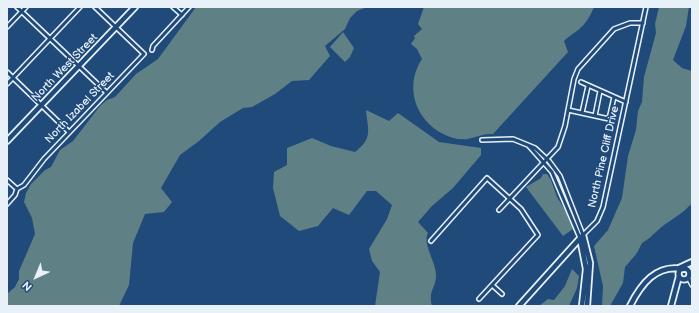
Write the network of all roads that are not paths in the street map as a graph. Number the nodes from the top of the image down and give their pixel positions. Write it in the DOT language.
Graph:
graph roads {
  1 [pos="17,7"];
  2 [pos="26,7"];
  3 [pos="80,7"];
  4 [pos="95,7"];
  5 [pos="135,7"];
  6 [pos="173,7"];
  7 [pos="189,7"];
  8 [pos="646,7"];
  9 [pos="22,12"];
  10 [pos="182,15"];
  11 [pos="643,23"];
  12 [pos="7,27"];
  13 [pos="116,27"];
  14 [pos="51,38"];
  15 [pos="152,50"];
  16 [pos="79,66"];
  17 [pos="7,72"];
  18 [pos="13,78"];
  19 [pos="581,82"];
  20 [pos="7,84"];
  21 [pos="588,86"];
  22 [pos="600,91"];
  23 [pos="107,93"];
  24 [pos="614,97"];
  25 [pos="626,102"];
  26 [pos="42,105"];
  27 [pos="568,110"];
  28 [pos="582,113"];
  29 [pos="595,116"];
  30 [pos="70,132"];
  31 [pos="482,140"];
  32 [pos="7,141"];
  33 [pos="545,160"];
  34 [pos="7,180"];
  35 [pos="17,189"];
  36 [pos="511,198"];
  37 [pos="7,204"];
  38 [pos="500,210"];
  39 [pos="582,236"];
  40 [pos="431,241"];
  41 [pos="692,263"];
  42 [pos="667,269"];
  43 [pos="588,270"];
  44 [pos="686,272"];
  45 [pos="679,276"];
  46 [pos="492,285"];
  47 [pos="692,285"];
  48 [pos="678,287"];
  49 [pos="502,294"];
  50 [pos="480,299"];
  51 [pos="519,306"];
  52 [pos="582,306"];
  53 [pos="587,306"];
  54 [pos="630,306"];
  55 [pos="671,306"];
  1 -- 9 [label="street"];
  2 -- 9 [label="street"];
  3 -- 14 [label="street"];
  4 -- 13 [label="street"];
  5 -- 13 [label="street, North West Street"];
  6 -- 10 [label="street"];
  7 -- 10 [label="street"];
  8 -- 11 [label="street, North Pine Cliff Drive"];
  9 -- 12 [label="street"];
  9 -- 14 [label="street"];
  10 -- 15 [label="street"];
  11 -- 25 [label="street, North Pine Cliff Drive"];
  11 -- 27 [label="street"];
  13 -- 16 [label="street, North West Street"];
  13 -- 23 [label="street, North Izabel Street"];
  14 -- 16 [label="street"];
  14 -- 18 [label="street"];
  16 -- 23 [label="street"];
  16 -- 26 [label="street, North West Street"];
  17 -- 18 [label="street"];
  18 -- 20 [label="street"];
  18 -- 26 [label="street"];
  19 -- 21 [label="street"];
  21 -- 22 [label="street"];
  21 -- 28 [label="street"];
  22 -- 24 [label="street"];
  22 -- 29 [label="street"];
  23 -- 30 [label="street, North Izabel Street"];
  24 -- 25 [label="street"];
  24 -- 29 [label="street"];
  25 -- 39 [label="street, North Pine Cliff Drive"];
  26 -- 30 [label="street"];
  26 -- 32 [label="street, North West Street"];
  27 -- 28 [label="street"];
  27 -- 33 [label="street"];
  28 -- 29 [label="street"];
  30 -- 35 [label="street, North Izabel Street"];
  31 -- 33 [label="street"];
  33 -- 36 [label="street"];
  33 -- 39 [label="street"];
  34 -- 35 [label="street"];
  35 -- 37 [label="street, North Izabel Street"];
  36 -- 38 [label="street"];
  36 -- 40 [label="street"];
  36 -- 46 [label="street"];
  39 -- 43 [label="street"];
  39 -- 51 [label="street, North Pine Cliff Drive"];
  41 -- 44 [label="street"];
  41 -- 44 [label="street"];
  42 -- 44 [label="street"];
  42 -- 45 [label="street"];
  42 -- 54 [label="street"];
  43 -- 52 [label="street"];
  43 -- 53 [label="street"];
  44 -- 45 [label="street"];
  44 -- 45 [label="street"];
  44 -- 47 [label="street"];
  44 -- 48 [label="street"];
  45 -- 48 [label="street"];
  46 -- 49 [label="street"];
  46 -- 50 [label="street"];
  48 -- 55 [label="street"];
}
